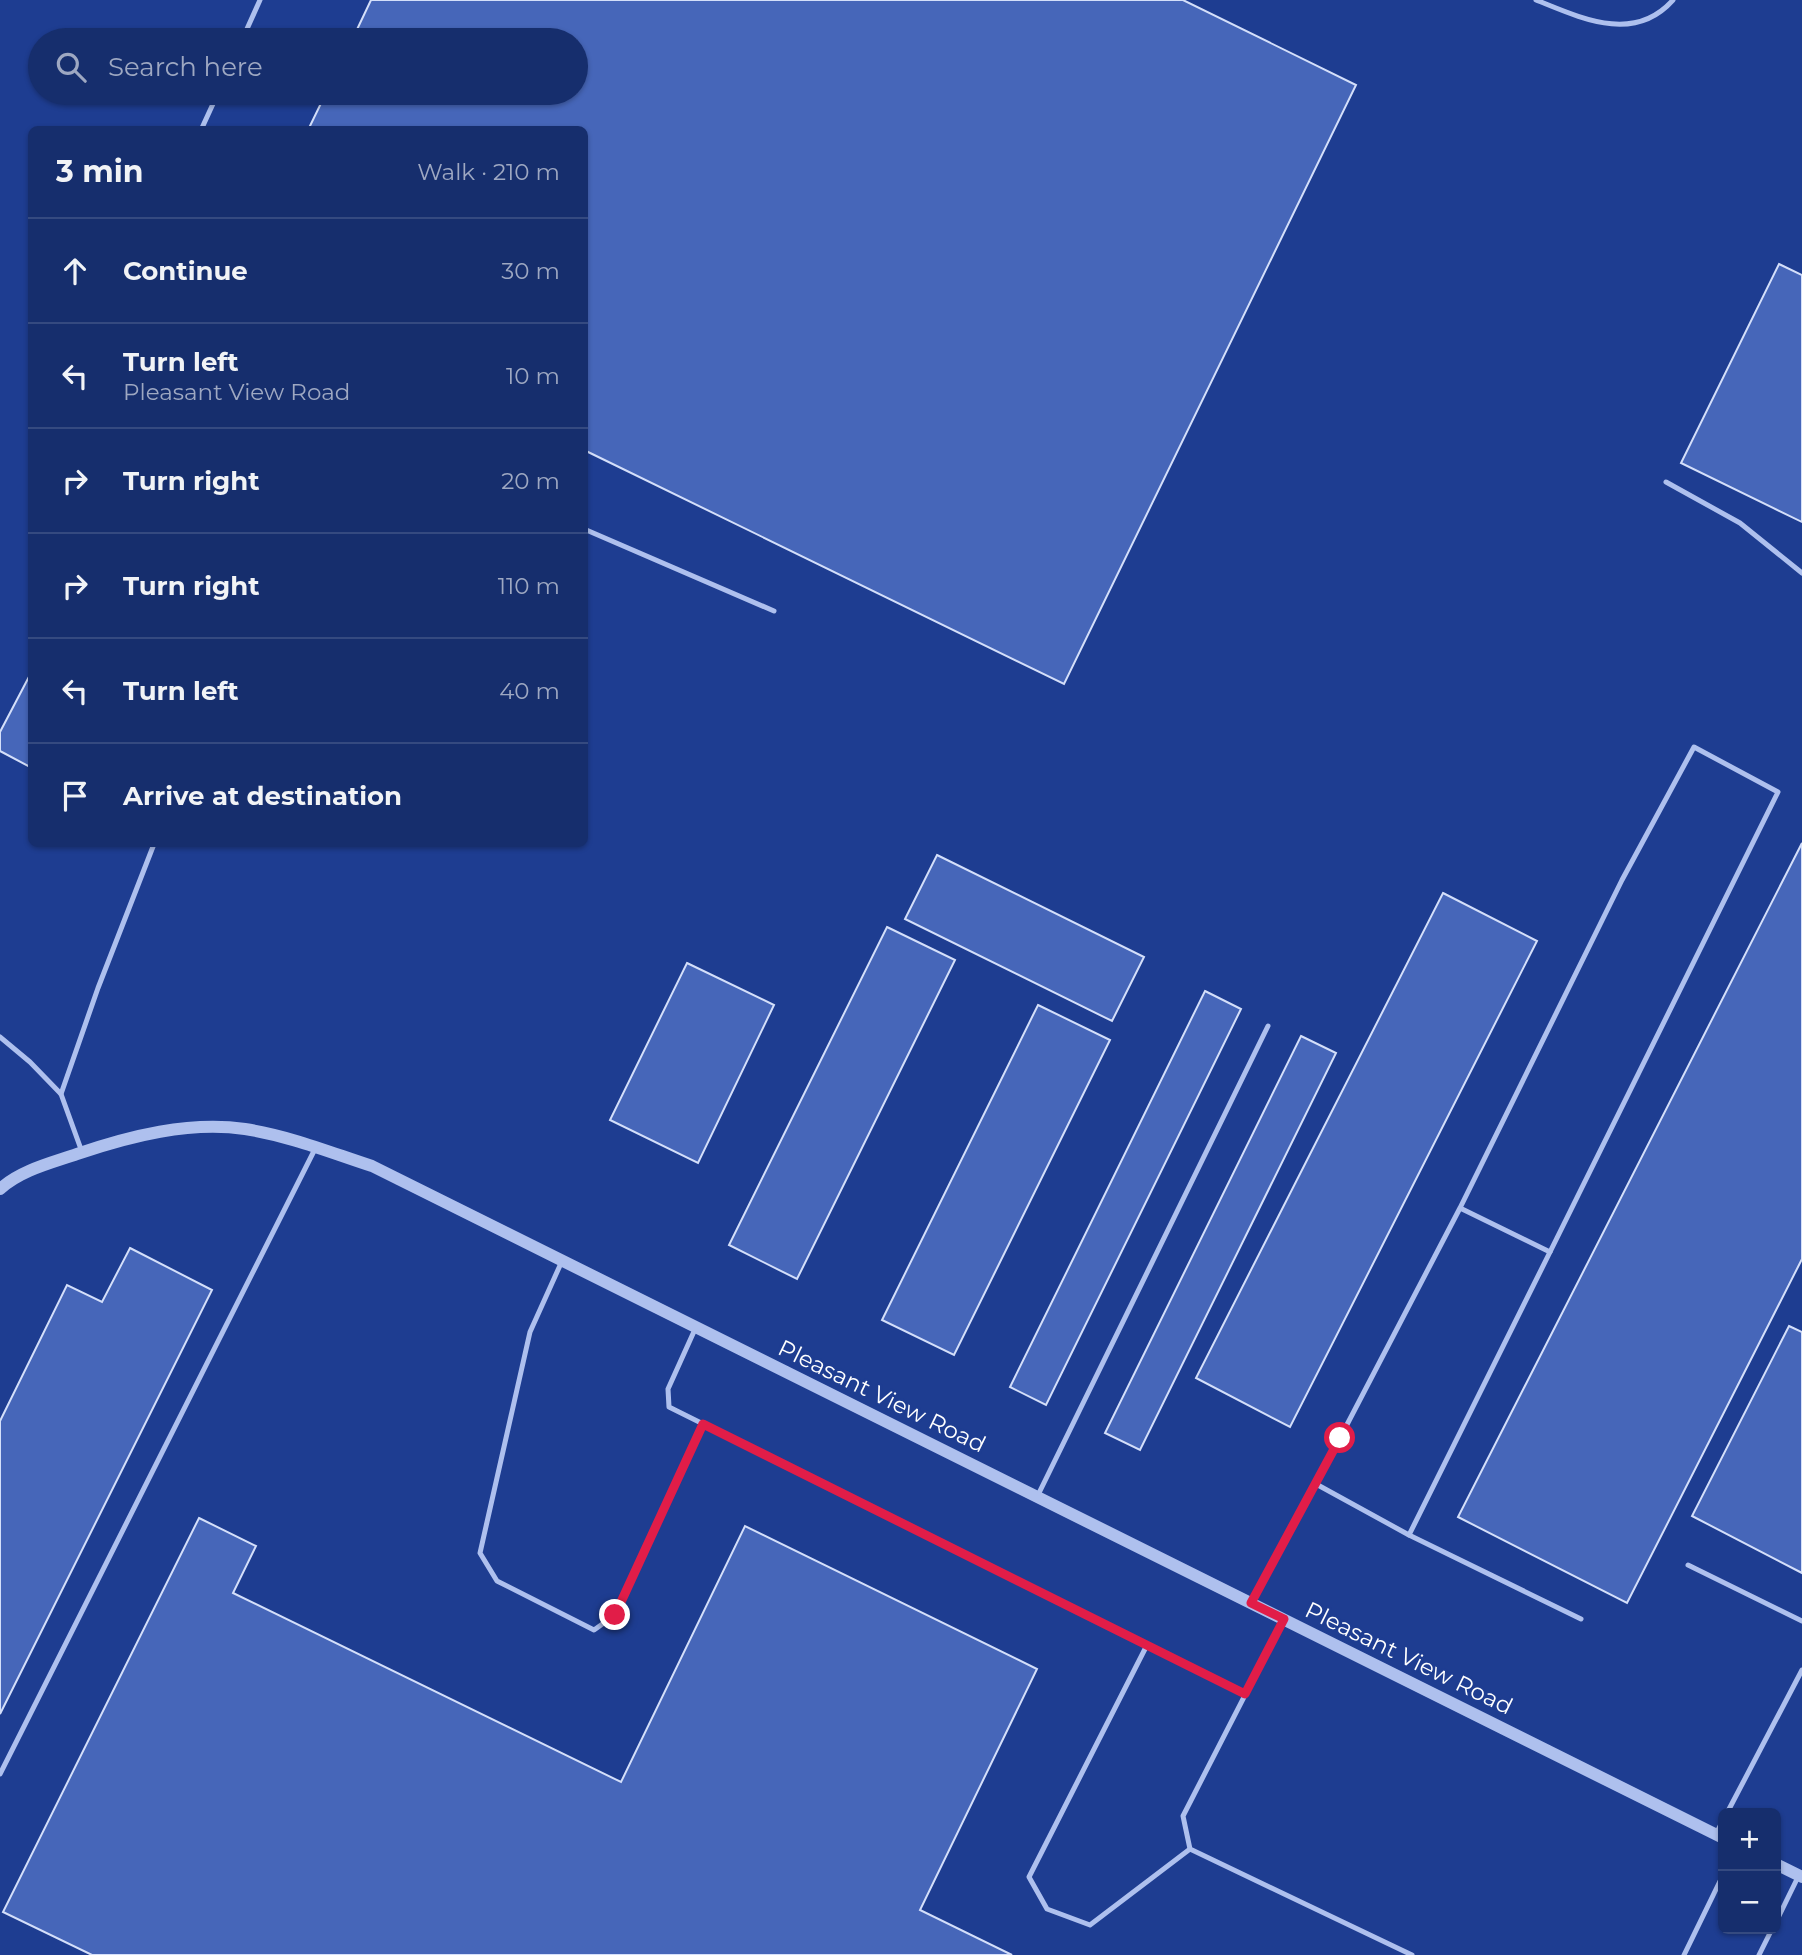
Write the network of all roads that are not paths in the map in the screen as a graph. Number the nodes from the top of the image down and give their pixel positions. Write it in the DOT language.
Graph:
graph roads {
  1 [pos="260,0"];
  2 [pos="1536,0"];
  3 [pos="1673,0"];
  4 [pos="247,28"];
  5 [pos="212,105"];
  6 [pos="203,126"];
  7 [pos="1666,482"];
  8 [pos="588,531"];
  9 [pos="1802,573"];
  10 [pos="774,611"];
  11 [pos="153,847"];
  12 [pos="1268,1027"];
  13 [pos="0,1037"];
  14 [pos="61,1094"];
  15 [pos="316,1147"];
  16 [pos="82,1152"];
  17 [pos="0,1189"];
  18 [pos="1460,1208"];
  19 [pos="1550,1252"];
  20 [pos="562,1261"];
  21 [pos="696,1327"];
  22 [pos="703,1424"];
  23 [pos="1316,1485"];
  24 [pos="1037,1497"];
  25 [pos="1409,1535"];
  26 [pos="1688,1565"];
  27 [pos="1251,1603"];
  28 [pos="1284,1619"];
  29 [pos="1581,1619"];
  30 [pos="1802,1621"];
  31 [pos="1147,1645"];
  32 [pos="1802,1670"];
  33 [pos="1245,1694"];
  34 [pos="0,1774"];
  35 [pos="1730,1808"];
  36 [pos="1718,1836"];
  37 [pos="1190,1849"];
  38 [pos="1781,1866"];
  39 [pos="1800,1876"];
  40 [pos="1718,1885"];
  41 [pos="1781,1912"];
  42 [pos="1770,1934"];
  43 [pos="1412,1955"];
  44 [pos="1684,1955"];
  45 [pos="1759,1955"];
  1 -- 4 [label="lane"];
  2 -- 3 [label="lane"];
  5 -- 6 [label="lane"];
  7 -- 9 [label="lane"];
  8 -- 10 [label="lane"];
  11 -- 14 [label="lane"];
  12 -- 24 [label="lane"];
  13 -- 14 [label="lane"];
  14 -- 16 [label="lane"];
  15 -- 16 [label="street, Pleasant View Road"];
  15 -- 20 [label="street, Pleasant View Road"];
  15 -- 34 [label="lane"];
  16 -- 17 [label="street, Pleasant View Road"];
  18 -- 19 [label="lane"];
  18 -- 19 [label="lane"];
  18 -- 23 [label="lane"];
  19 -- 25 [label="lane"];
  20 -- 21 [label="street, Pleasant View Road"];
  20 -- 22 [label="lane"];
  21 -- 22 [label="lane"];
  21 -- 24 [label="street, Pleasant View Road"];
  22 -- 31 [label="lane"];
  23 -- 25 [label="lane"];
  23 -- 27 [label="lane"];
  24 -- 27 [label="street, Pleasant View Road"];
  25 -- 29 [label="lane"];
  26 -- 30 [label="lane"];
  27 -- 28 [label="street, Pleasant View Road"];
  28 -- 33 [label="lane"];
  28 -- 36 [label="street, Pleasant View Road"];
  31 -- 33 [label="lane"];
  31 -- 37 [label="lane"];
  32 -- 35 [label="lane"];
  33 -- 37 [label="lane"];
  37 -- 43 [label="lane"];
  38 -- 39 [label="street"];
  39 -- 41 [label="lane"];
  40 -- 44 [label="lane"];
  42 -- 45 [label="lane"];
}
